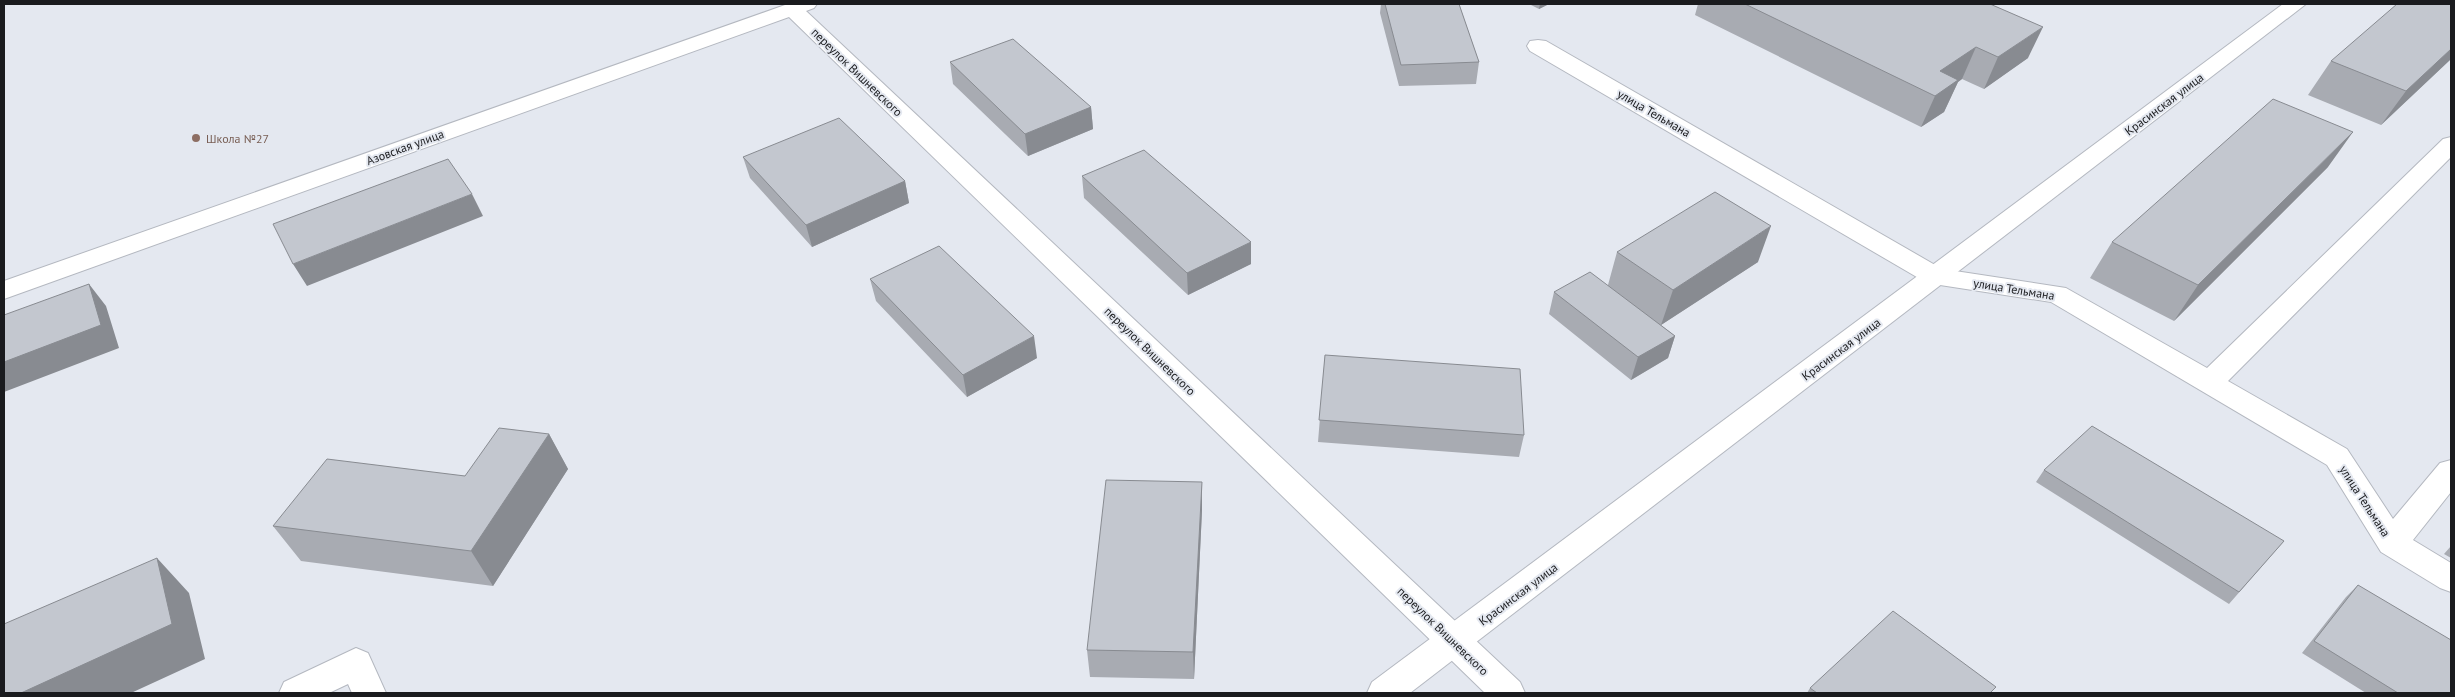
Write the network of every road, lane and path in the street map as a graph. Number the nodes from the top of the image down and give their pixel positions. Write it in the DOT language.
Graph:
graph roads {
  1 [pos="2296,4"];
  2 [pos="800,6"];
  3 [pos="1538,46"];
  4 [pos="2451,144"];
  5 [pos="1936,277"];
  6 [pos="4,290"];
  7 [pos="2209,383"];
  8 [pos="2451,471"];
  9 [pos="2392,543"];
  10 [pos="2451,579"];
  11 [pos="1455,642"];
  12 [pos="296,693"];
  13 [pos="369,693"];
  14 [pos="1384,693"];
  15 [pos="1508,693"];
  1 -- 5 [label="street, Красинская улица"];
  2 -- 6 [label="street, Азовская улица"];
  2 -- 11 [label="street, переулок Вишневского"];
  3 -- 5 [label="street, улица Тельмана"];
  4 -- 7 [label="street"];
  5 -- 7 [label="street, улица Тельмана"];
  5 -- 11 [label="street, Красинская улица"];
  7 -- 9 [label="street, улица Тельмана"];
  8 -- 9 [label="street"];
  9 -- 10 [label="street, улица Тельмана"];
  11 -- 14 [label="street, Красинская улица"];
  11 -- 15 [label="street, переулок Вишневского"];
  12 -- 13 [label="street"];
}
